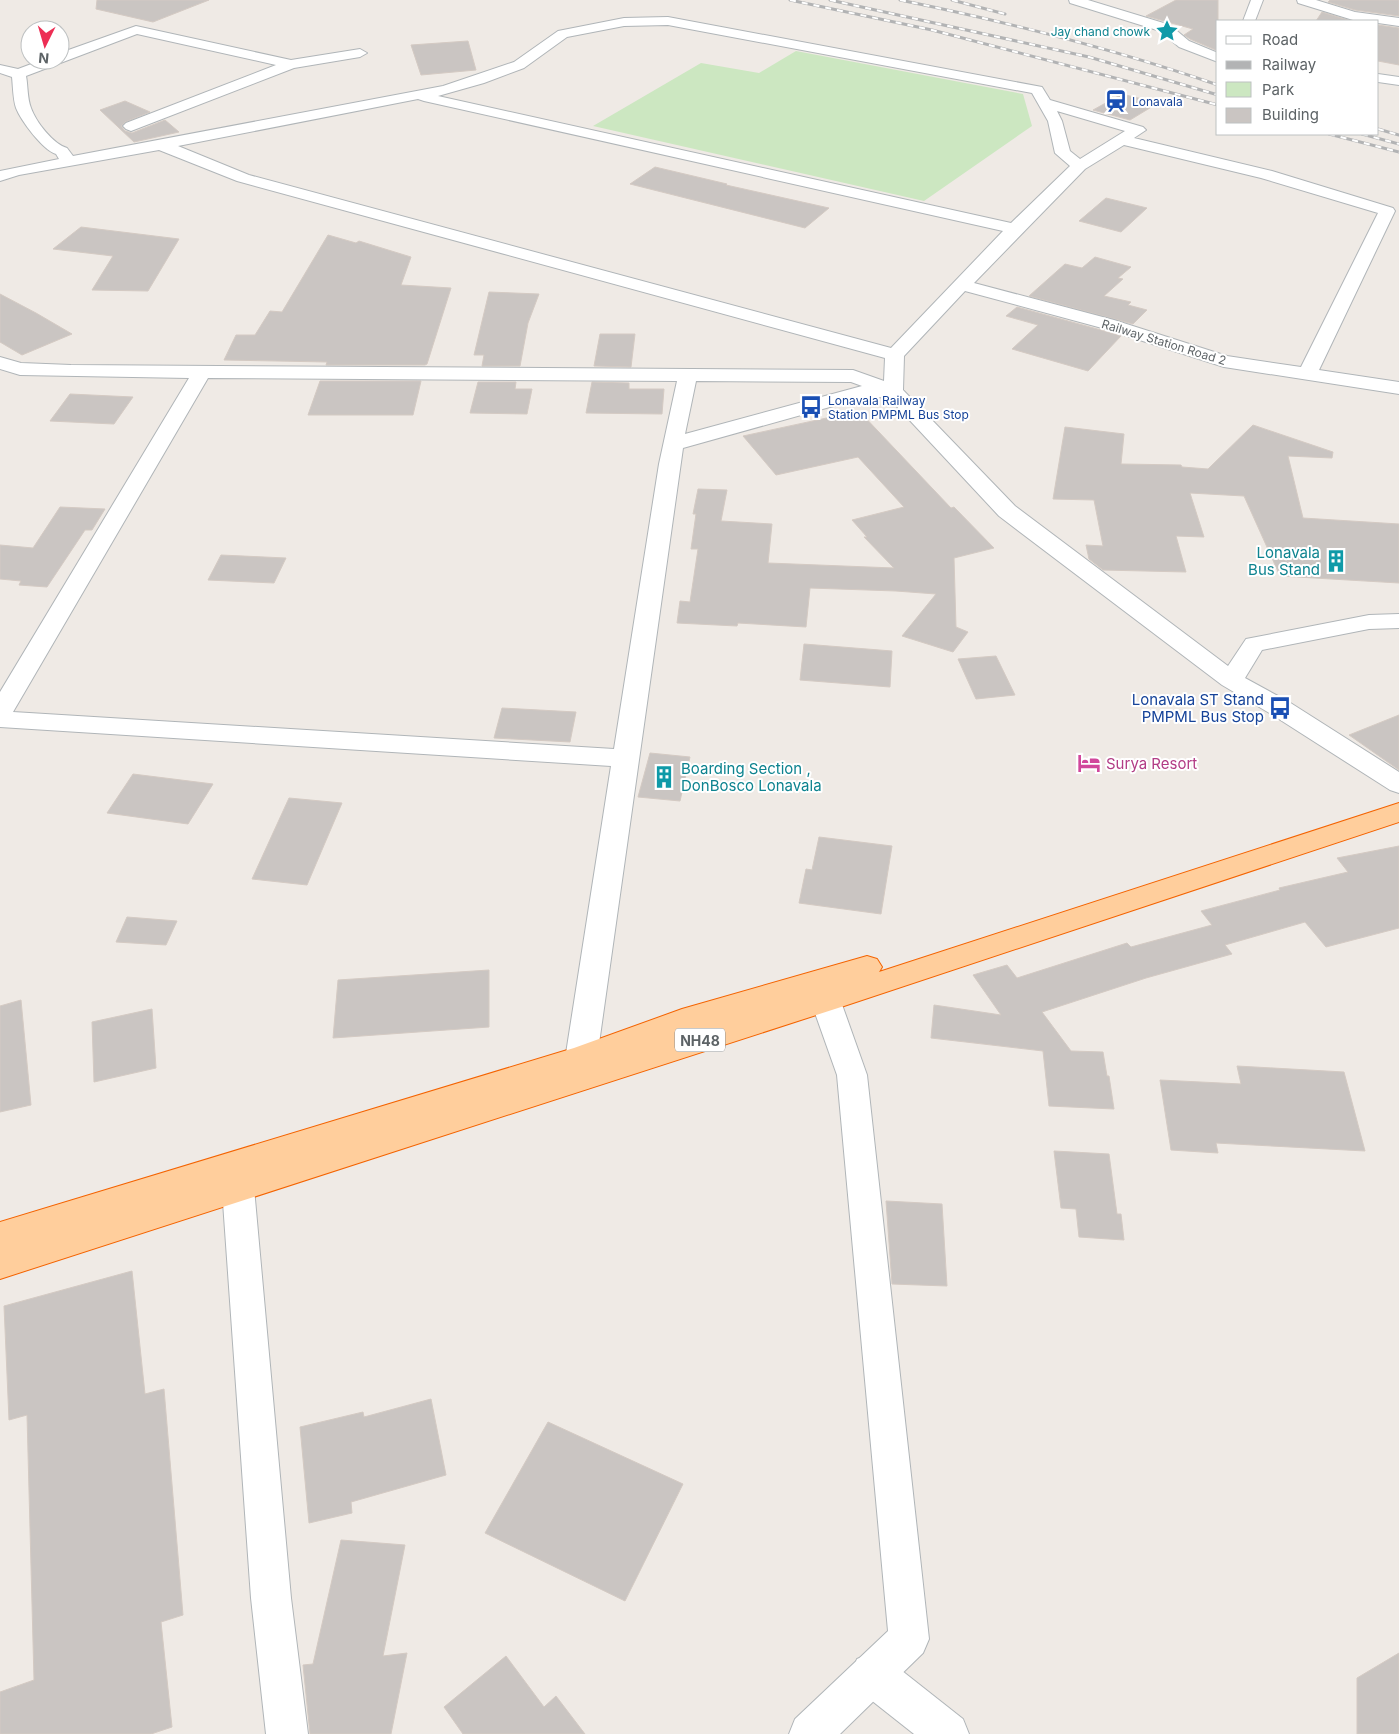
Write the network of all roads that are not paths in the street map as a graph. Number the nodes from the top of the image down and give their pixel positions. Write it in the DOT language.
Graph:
graph roads {
  1 [pos="1075,0"];
  2 [pos="1257,0"];
  3 [pos="1303,0"];
  4 [pos="1249,20"];
  5 [pos="1369,20"];
  6 [pos="1379,21"];
  7 [pos="1399,22"];
  8 [pos="360,53"];
  9 [pos="70,54"];
  10 [pos="1216,57"];
  11 [pos="291,64"];
  12 [pos="0,69"];
  13 [pos="29,70"];
  14 [pos="19,74"];
  15 [pos="1379,78"];
  16 [pos="1399,81"];
  17 [pos="415,95"];
  18 [pos="1044,103"];
  19 [pos="131,126"];
  20 [pos="1122,140"];
  21 [pos="161,145"];
  22 [pos="69,162"];
  23 [pos="1079,166"];
  24 [pos="0,176"];
  25 [pos="1015,229"];
  26 [pos="962,285"];
  27 [pos="895,356"];
  28 [pos="0,363"];
  29 [pos="202,372"];
  30 [pos="1308,373"];
  31 [pos="688,375"];
  32 [pos="1399,388"];
  33 [pos="893,390"];
  34 [pos="673,444"];
  35 [pos="1399,620"];
  36 [pos="1231,680"];
  37 [pos="0,713"];
  38 [pos="0,719"];
  39 [pos="625,758"];
  40 [pos="1399,784"];
  41 [pos="1399,798"];
  42 [pos="1399,812"];
  43 [pos="823,991"];
  44 [pos="579,1069"];
  45 [pos="238,1188"];
  46 [pos="0,1237"];
  47 [pos="0,1264"];
  48 [pos="872,1674"];
  49 [pos="287,1734"];
  50 [pos="810,1734"];
  51 [pos="948,1734"];
  1 -- 10 [label="street"];
  2 -- 4 [label="street"];
  3 -- 5 [label="street"];
  6 -- 7 [label="street"];
  8 -- 11 [label="street"];
  9 -- 11 [label="street"];
  11 -- 19 [label="street"];
  12 -- 14 [label="street"];
  13 -- 14 [label="street"];
  14 -- 22 [label="street"];
  15 -- 16 [label="street"];
  17 -- 18 [label="street"];
  17 -- 21 [label="street"];
  17 -- 25 [label="street"];
  18 -- 20 [label="street"];
  18 -- 23 [label="street"];
  20 -- 23 [label="street"];
  20 -- 30 [label="street"];
  21 -- 22 [label="street"];
  21 -- 27 [label="street"];
  22 -- 24 [label="street"];
  23 -- 25 [label="street"];
  25 -- 26 [label="street"];
  26 -- 27 [label="street"];
  26 -- 30 [label="street, Railway Station Road 2"];
  27 -- 33 [label="street"];
  28 -- 29 [label="street"];
  29 -- 31 [label="street"];
  29 -- 37 [label="street"];
  30 -- 32 [label="street, Railway Station Road 2"];
  31 -- 33 [label="street"];
  31 -- 34 [label="street"];
  33 -- 34 [label="street"];
  33 -- 36 [label="street"];
  34 -- 39 [label="street"];
  35 -- 36 [label="street"];
  36 -- 40 [label="street"];
  38 -- 39 [label="street"];
  39 -- 44 [label="street"];
  41 -- 43 [label="highway, NH48"];
  42 -- 43 [label="highway, NH48"];
  43 -- 44 [label="highway, NH48"];
  43 -- 48 [label="street"];
  44 -- 45 [label="highway, NH48"];
  44 -- 46 [label="highway, NH48"];
  45 -- 47 [label="highway, NH48"];
  45 -- 49 [label="street"];
  48 -- 50 [label="street"];
  48 -- 51 [label="street"];
}
